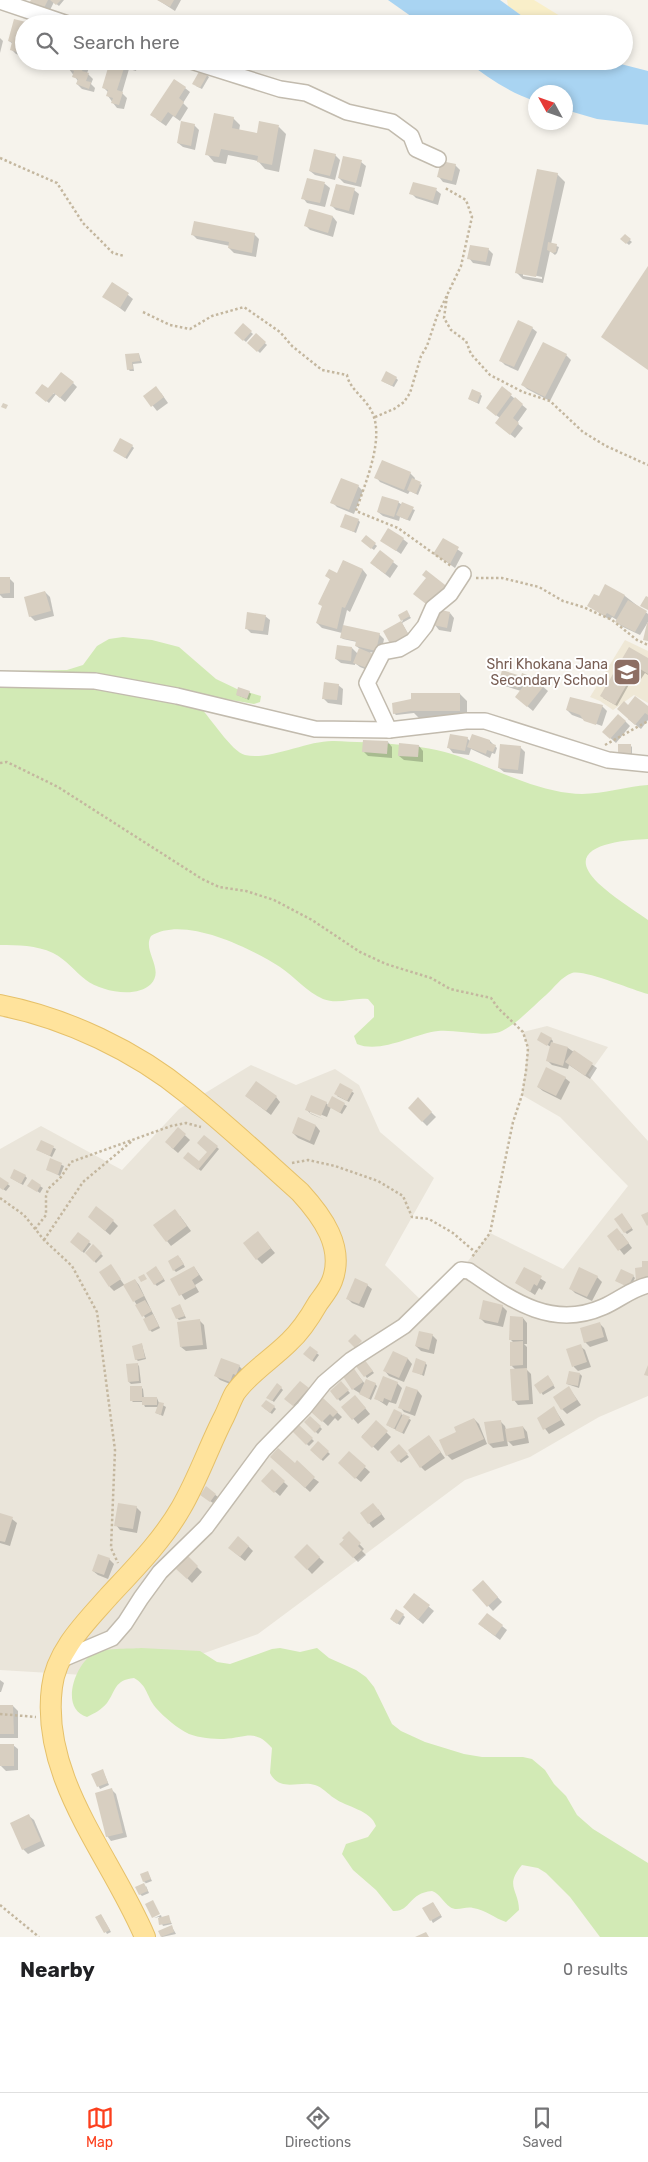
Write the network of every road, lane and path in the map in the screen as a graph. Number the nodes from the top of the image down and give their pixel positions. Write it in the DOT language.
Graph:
graph roads {
  1 [pos="0,1"];
  2 [pos="41,15"];
  3 [pos="219,70"];
  4 [pos="0,158"];
  5 [pos="438,159"];
  6 [pos="444,188"];
  7 [pos="124,256"];
  8 [pos="447,296"];
  9 [pos="144,312"];
  10 [pos="375,417"];
  11 [pos="648,465"];
  12 [pos="463,574"];
  13 [pos="648,645"];
  14 [pos="0,678"];
  15 [pos="648,721"];
  16 [pos="389,730"];
  17 [pos="580,752"];
  18 [pos="0,763"];
  19 [pos="648,764"];
  20 [pos="0,1005"];
  21 [pos="204,1128"];
  22 [pos="135,1138"];
  23 [pos="271,1166"];
  24 [pos="0,1198"];
  25 [pos="35,1228"];
  26 [pos="44,1240"];
  27 [pos="476,1252"];
  28 [pos="461,1270"];
  29 [pos="648,1285"];
  30 [pos="125,1579"];
  31 [pos="60,1660"];
  32 [pos="0,1905"];
  33 [pos="39,1937"];
  34 [pos="145,1937"];
  1 -- 2 [label="street"];
  3 -- 5 [label="street"];
  4 -- 7 [label="path"];
  6 -- 8 [label="path"];
  8 -- 10 [label="path"];
  8 -- 11 [label="path"];
  9 -- 10 [label="path"];
  10 -- 12 [label="path"];
  12 -- 13 [label="path"];
  12 -- 16 [label="street"];
  14 -- 16 [label="street"];
  15 -- 17 [label="path"];
  16 -- 17 [label="street"];
  17 -- 19 [label="street"];
  18 -- 27 [label="path"];
  20 -- 23 [label="main road"];
  21 -- 22 [label="path"];
  22 -- 25 [label="path"];
  22 -- 26 [label="path"];
  23 -- 27 [label="path"];
  23 -- 30 [label="main road"];
  24 -- 25 [label="path"];
  25 -- 26 [label="path"];
  26 -- 30 [label="path"];
  27 -- 28 [label="path"];
  28 -- 29 [label="street"];
  28 -- 31 [label="street"];
  30 -- 31 [label="main road"];
  31 -- 34 [label="main road"];
  32 -- 33 [label="path"];
}
